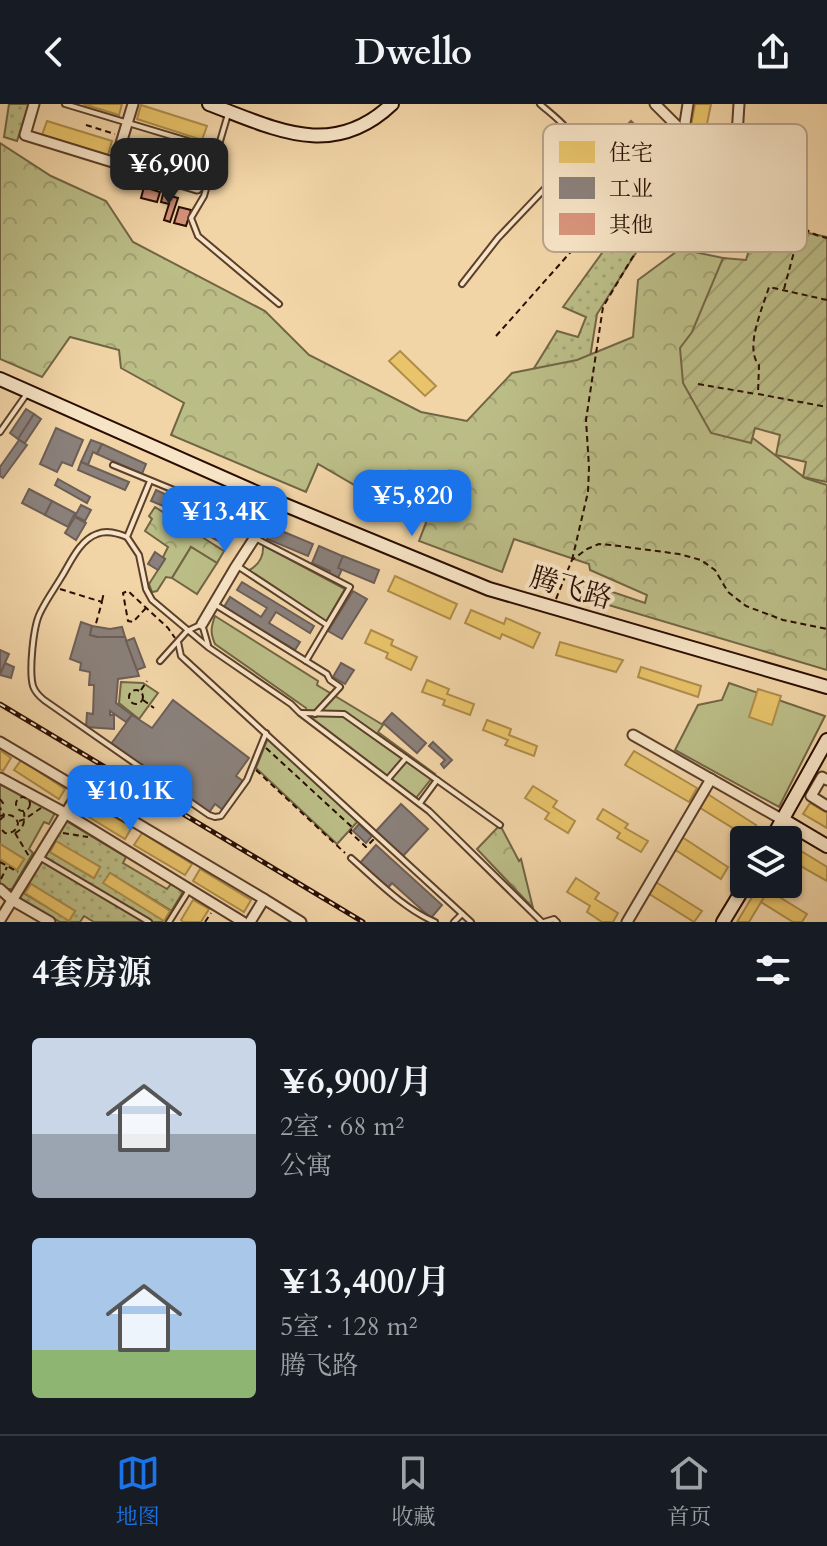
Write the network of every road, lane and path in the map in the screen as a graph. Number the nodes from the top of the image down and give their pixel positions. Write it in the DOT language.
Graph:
graph roads {
  1 [pos="34,104"];
  2 [pos="65,104"];
  3 [pos="133,104"];
  4 [pos="209,104"];
  5 [pos="392,104"];
  6 [pos="540,104"];
  7 [pos="655,104"];
  8 [pos="688,104"];
  9 [pos="739,104"];
  10 [pos="229,111"];
  11 [pos="127,122"];
  12 [pos="563,124"];
  13 [pos="675,124"];
  14 [pos="684,124"];
  15 [pos="737,124"];
  16 [pos="86,125"];
  17 [pos="123,137"];
  18 [pos="208,147"];
  19 [pos="204,162"];
  20 [pos="115,163"];
  21 [pos="197,188"];
  22 [pos="543,190"];
  23 [pos="807,231"];
  24 [pos="827,238"];
  25 [pos="571,252"];
  26 [pos="636,252"];
  27 [pos="794,252"];
  28 [pos="462,284"];
  29 [pos="784,290"];
  30 [pos="827,300"];
  31 [pos="279,304"];
  32 [pos="496,336"];
  33 [pos="0,379"];
  34 [pos="698,384"];
  35 [pos="28,392"];
  36 [pos="758,394"];
  37 [pos="827,407"];
  38 [pos="0,432"];
  39 [pos="113,465"];
  40 [pos="150,481"];
  41 [pos="278,502"];
  42 [pos="127,537"];
  43 [pos="255,538"];
  44 [pos="572,560"];
  45 [pos="237,566"];
  46 [pos="55,587"];
  47 [pos="104,592"];
  48 [pos="102,602"];
  49 [pos="214,604"];
  50 [pos="552,607"];
  51 [pos="146,608"];
  52 [pos="202,624"];
  53 [pos="327,625"];
  54 [pos="95,627"];
  55 [pos="827,629"];
  56 [pos="187,631"];
  57 [pos="178,642"];
  58 [pos="208,647"];
  59 [pos="160,661"];
  60 [pos="306,661"];
  61 [pos="147,681"];
  62 [pos="827,687"];
  63 [pos="140,691"];
  64 [pos="142,699"];
  65 [pos="154,708"];
  66 [pos="300,713"];
  67 [pos="315,714"];
  68 [pos="266,733"];
  69 [pos="633,735"];
  70 [pos="827,740"];
  71 [pos="0,742"];
  72 [pos="261,744"];
  73 [pos="406,758"];
  74 [pos="252,767"];
  75 [pos="0,778"];
  76 [pos="388,779"];
  77 [pos="711,779"];
  78 [pos="437,780"];
  79 [pos="827,780"];
  80 [pos="80,790"];
  81 [pos="0,799"];
  82 [pos="420,803"];
  83 [pos="48,804"];
  84 [pos="827,806"];
  85 [pos="0,808"];
  86 [pos="24,810"];
  87 [pos="65,813"];
  88 [pos="1,817"];
  89 [pos="25,819"];
  90 [pos="783,820"];
  91 [pos="18,822"];
  92 [pos="500,825"];
  93 [pos="779,826"];
  94 [pos="0,828"];
  95 [pos="54,831"];
  96 [pos="14,832"];
  97 [pos="378,836"];
  98 [pos="108,839"];
  99 [pos="827,846"];
  100 [pos="351,858"];
  101 [pos="36,860"];
  102 [pos="0,862"];
  103 [pos="7,866"];
  104 [pos="26,877"];
  105 [pos="0,880"];
  106 [pos="190,888"];
  107 [pos="0,889"];
  108 [pos="738,898"];
  109 [pos="264,899"];
  110 [pos="12,900"];
  111 [pos="215,905"];
  112 [pos="462,914"];
  113 [pos="0,920"];
  114 [pos="50,922"];
  115 [pos="149,922"];
  116 [pos="169,922"];
  117 [pos="205,922"];
  118 [pos="243,922"];
  119 [pos="250,922"];
  120 [pos="301,922"];
  121 [pos="435,922"];
  122 [pos="454,922"];
  123 [pos="471,922"];
  124 [pos="543,922"];
  125 [pos="557,922"];
  126 [pos="627,922"];
  127 [pos="723,922"];
  1 -- 20 [label="street"];
  2 -- 11 [label="lane"];
  3 -- 11 [label="street"];
  4 -- 10 [label="street"];
  5 -- 10 [label="street"];
  6 -- 12 [label="lane"];
  7 -- 13 [label="street"];
  8 -- 14 [label="street"];
  9 -- 15 [label="street"];
  10 -- 31 [label="lane"];
  11 -- 17 [label="street"];
  11 -- 18 [label="lane"];
  16 -- 17 [label="path"];
  17 -- 19 [label="path"];
  17 -- 20 [label="street"];
  20 -- 21 [label="street"];
  22 -- 28 [label="lane"];
  23 -- 24 [label="path"];
  25 -- 32 [label="path"];
  26 -- 44 [label="path"];
  27 -- 29 [label="path"];
  29 -- 30 [label="path"];
  29 -- 36 [label="path"];
  33 -- 35 [label="street, 腾飞路"];
  34 -- 36 [label="path"];
  35 -- 38 [label="lane"];
  35 -- 41 [label="street, 腾飞路"];
  36 -- 37 [label="path"];
  39 -- 40 [label="lane"];
  40 -- 42 [label="lane"];
  40 -- 43 [label="lane"];
  41 -- 43 [label="street"];
  41 -- 50 [label="street, 腾飞路"];
  42 -- 46 [label="lane"];
  42 -- 56 [label="lane"];
  43 -- 45 [label="street"];
  43 -- 53 [label="lane"];
  44 -- 50 [label="path"];
  44 -- 55 [label="path"];
  45 -- 49 [label="street"];
  45 -- 53 [label="lane"];
  46 -- 48 [label="path"];
  46 -- 74 [label="lane"];
  47 -- 48 [label="path"];
  48 -- 54 [label="path"];
  49 -- 52 [label="street"];
  49 -- 60 [label="lane"];
  50 -- 62 [label="street, 腾飞路"];
  51 -- 51 [label="path"];
  51 -- 57 [label="path"];
  52 -- 56 [label="lane"];
  52 -- 58 [label="lane"];
  53 -- 60 [label="lane"];
  56 -- 57 [label="lane"];
  56 -- 58 [label="lane"];
  57 -- 59 [label="lane"];
  57 -- 68 [label="lane"];
  58 -- 66 [label="lane"];
  60 -- 67 [label="lane"];
  61 -- 63 [label="path"];
  63 -- 64 [label="path"];
  63 -- 64 [label="path"];
  64 -- 65 [label="path"];
  66 -- 67 [label="lane"];
  66 -- 76 [label="lane"];
  67 -- 73 [label="lane"];
  68 -- 72 [label="lane"];
  68 -- 97 [label="lane"];
  69 -- 77 [label="street"];
  70 -- 90 [label="street"];
  71 -- 80 [label="street"];
  72 -- 74 [label="lane"];
  72 -- 97 [label="path"];
  73 -- 76 [label="lane"];
  73 -- 78 [label="lane"];
  74 -- 100 [label="path"];
  75 -- 83 [label="street"];
  76 -- 82 [label="lane"];
  77 -- 90 [label="street"];
  77 -- 126 [label="street"];
  78 -- 82 [label="lane"];
  78 -- 92 [label="lane"];
  79 -- 84 [label="street"];
  80 -- 87 [label="street"];
  80 -- 109 [label="street"];
  81 -- 85 [label="path"];
  82 -- 124 [label="lane"];
  83 -- 87 [label="street"];
  83 -- 89 [label="path"];
  85 -- 88 [label="path"];
  86 -- 89 [label="path"];
  87 -- 95 [label="street"];
  87 -- 98 [label="street"];
  88 -- 91 [label="path"];
  89 -- 91 [label="path"];
  89 -- 96 [label="path"];
  90 -- 93 [label="street"];
  90 -- 99 [label="street"];
  91 -- 96 [label="path"];
  94 -- 96 [label="path"];
  95 -- 98 [label="path"];
  95 -- 101 [label="street"];
  96 -- 101 [label="path"];
  97 -- 112 [label="lane"];
  98 -- 106 [label="street"];
  100 -- 121 [label="lane"];
  101 -- 104 [label="street"];
  101 -- 115 [label="lane"];
  102 -- 103 [label="path"];
  103 -- 104 [label="path"];
  103 -- 105 [label="path"];
  104 -- 110 [label="street"];
  106 -- 111 [label="street"];
  106 -- 116 [label="lane"];
  107 -- 110 [label="street"];
  108 -- 127 [label="street"];
  109 -- 119 [label="street"];
  109 -- 120 [label="street"];
  110 -- 113 [label="street"];
  110 -- 114 [label="street"];
  111 -- 117 [label="path"];
  111 -- 118 [label="street"];
  112 -- 122 [label="lane"];
  112 -- 123 [label="lane"];
  124 -- 125 [label="lane"];
}
